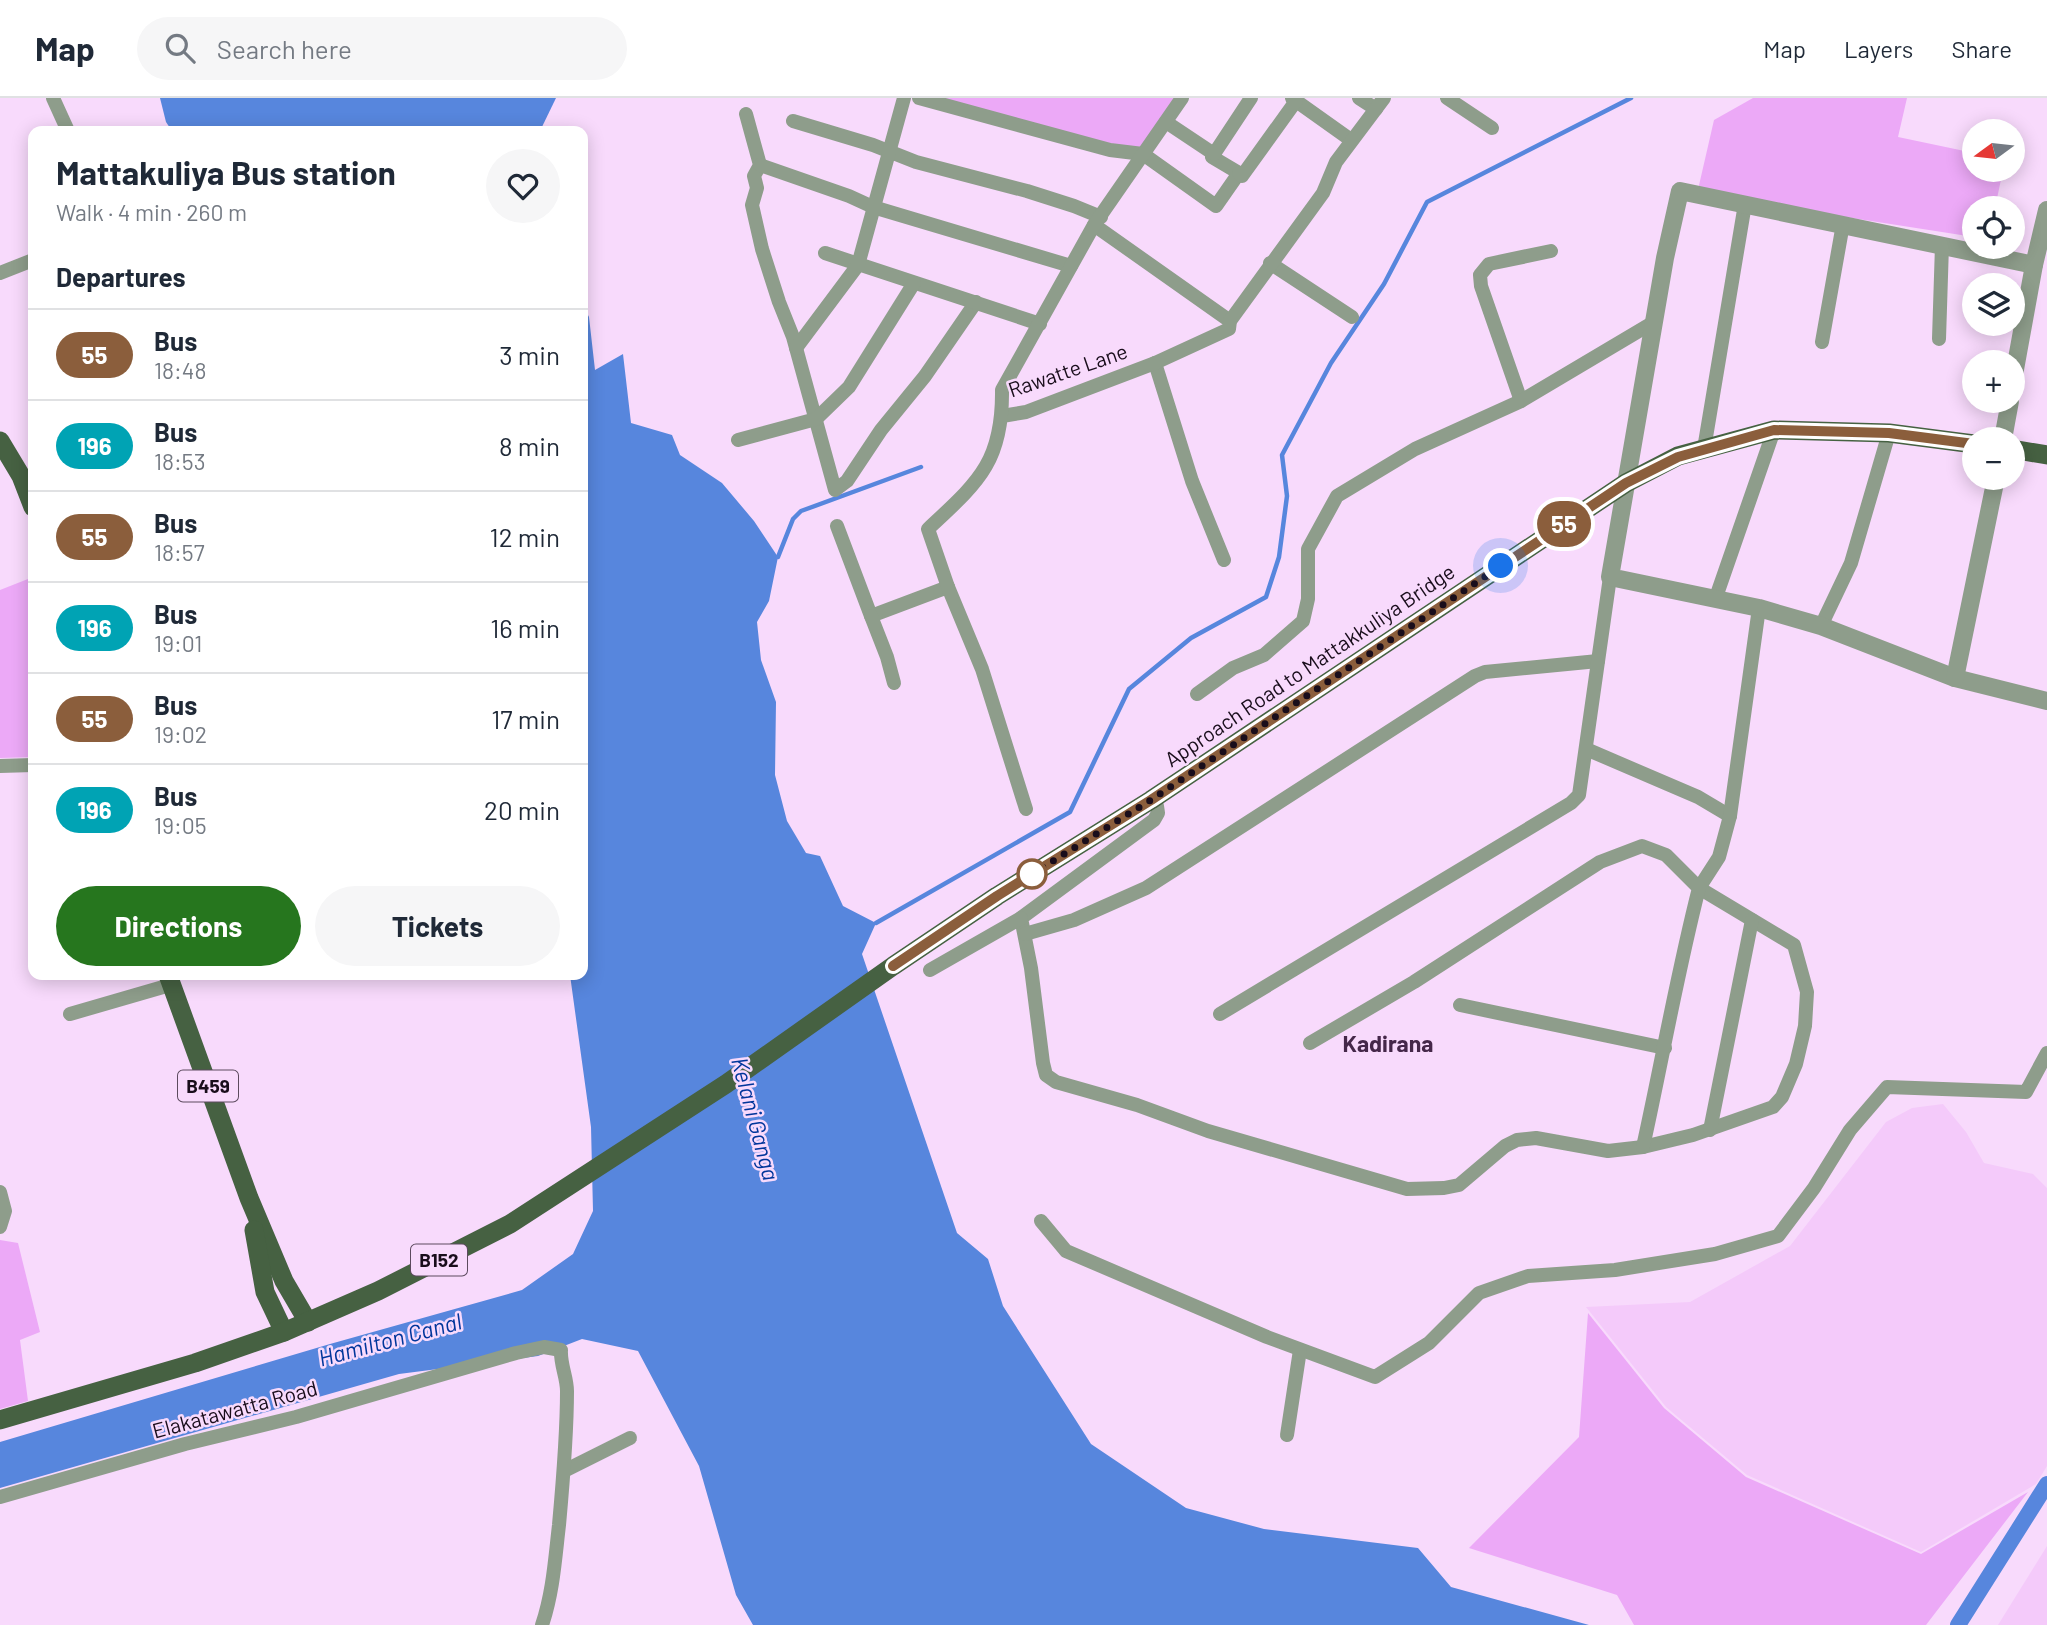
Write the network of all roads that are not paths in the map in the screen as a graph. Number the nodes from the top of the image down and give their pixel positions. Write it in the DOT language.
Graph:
graph roads {
  1 [pos="53,98"];
  2 [pos="904,98"];
  3 [pos="919,98"];
  4 [pos="1182,98"];
  5 [pos="1251,98"];
  6 [pos="1359,98"];
  7 [pos="1447,98"];
  8 [pos="1294,99"];
  9 [pos="1380,104"];
  10 [pos="746,114"];
  11 [pos="793,121"];
  12 [pos="1166,122"];
  13 [pos="66,126"];
  14 [pos="1492,128"];
  15 [pos="1351,141"];
  16 [pos="891,152"];
  17 [pos="1143,154"];
  18 [pos="1214,154"];
  19 [pos="760,165"];
  20 [pos="1239,173"];
  21 [pos="1745,204"];
  22 [pos="873,207"];
  23 [pos="2047,210"];
  24 [pos="1097,221"];
  25 [pos="1843,224"];
  26 [pos="1942,245"];
  27 [pos="1551,251"];
  28 [pos="825,253"];
  29 [pos="28,262"];
  30 [pos="1270,263"];
  31 [pos="859,265"];
  32 [pos="2034,265"];
  33 [pos="1071,266"];
  34 [pos="0,273"];
  35 [pos="914,283"];
  36 [pos="976,302"];
  37 [pos="1352,317"];
  38 [pos="1230,321"];
  39 [pos="1654,322"];
  40 [pos="1041,324"];
  41 [pos="1939,339"];
  42 [pos="1822,342"];
  43 [pos="796,348"];
  44 [pos="2019,350"];
  45 [pos="1155,363"];
  46 [pos="1521,401"];
  47 [pos="1002,416"];
  48 [pos="816,419"];
  49 [pos="1774,430"];
  50 [pos="1889,433"];
  51 [pos="738,440"];
  52 [pos="0,441"];
  53 [pos="1962,442"];
  54 [pos="1704,449"];
  55 [pos="2025,451"];
  56 [pos="2047,455"];
  57 [pos="1626,483"];
  58 [pos="1994,490"];
  59 [pos="28,495"];
  60 [pos="837,526"];
  61 [pos="1224,560"];
  62 [pos="1610,577"];
  63 [pos="948,587"];
  64 [pos="1714,600"];
  65 [pos="1759,608"];
  66 [pos="872,616"];
  67 [pos="1821,626"];
  68 [pos="1598,661"];
  69 [pos="1955,678"];
  70 [pos="894,684"];
  71 [pos="1197,694"];
  72 [pos="2047,701"];
  73 [pos="1586,749"];
  74 [pos="28,765"];
  75 [pos="0,766"];
  76 [pos="1151,800"];
  77 [pos="1026,809"];
  78 [pos="1730,816"];
  79 [pos="1699,888"];
  80 [pos="1021,918"];
  81 [pos="1752,920"];
  82 [pos="1025,934"];
  83 [pos="930,970"];
  84 [pos="169,980"];
  85 [pos="1460,1005"];
  86 [pos="70,1014"];
  87 [pos="1220,1014"];
  88 [pos="1310,1043"];
  89 [pos="1665,1048"];
  90 [pos="2047,1053"];
  91 [pos="1710,1130"];
  92 [pos="1643,1147"];
  93 [pos="0,1192"];
  94 [pos="249,1198"];
  95 [pos="1041,1220"];
  96 [pos="0,1227"];
  97 [pos="308,1322"];
  98 [pos="284,1332"];
  99 [pos="1300,1350"];
  100 [pos="0,1420"];
  101 [pos="1287,1435"];
  102 [pos="630,1438"];
  103 [pos="564,1471"];
  104 [pos="0,1497"];
  105 [pos="542,1625"];
  1 -- 13 [label="street"];
  2 -- 16 [label="street"];
  3 -- 17 [label="street"];
  4 -- 12 [label="street, Rawatte Lane"];
  5 -- 18 [label="street"];
  6 -- 9 [label="street"];
  7 -- 14 [label="street"];
  8 -- 15 [label="street"];
  8 -- 20 [label="street"];
  9 -- 15 [label="street, Rawatte Lane"];
  10 -- 19 [label="street"];
  11 -- 16 [label="street"];
  12 -- 17 [label="street, Rawatte Lane"];
  12 -- 18 [label="street"];
  15 -- 30 [label="street, Rawatte Lane"];
  16 -- 22 [label="street"];
  16 -- 24 [label="street"];
  17 -- 20 [label="street"];
  17 -- 24 [label="street, Rawatte Lane"];
  18 -- 20 [label="street"];
  19 -- 22 [label="street"];
  19 -- 43 [label="street"];
  21 -- 25 [label="street"];
  21 -- 39 [label="street"];
  21 -- 54 [label="street"];
  22 -- 31 [label="street"];
  22 -- 33 [label="street"];
  23 -- 32 [label="street"];
  24 -- 33 [label="street, Rawatte Lane"];
  24 -- 38 [label="street"];
  25 -- 26 [label="street"];
  25 -- 42 [label="street"];
  26 -- 32 [label="street"];
  26 -- 41 [label="street"];
  27 -- 46 [label="street"];
  28 -- 31 [label="street"];
  29 -- 34 [label="street"];
  30 -- 37 [label="street"];
  30 -- 38 [label="street, Rawatte Lane"];
  31 -- 35 [label="street"];
  31 -- 43 [label="street"];
  32 -- 44 [label="street"];
  33 -- 40 [label="street, Rawatte Lane"];
  35 -- 36 [label="street"];
  35 -- 48 [label="street"];
  36 -- 40 [label="street"];
  36 -- 48 [label="street"];
  38 -- 45 [label="street, Rawatte Lane"];
  39 -- 46 [label="street"];
  39 -- 57 [label="street"];
  40 -- 47 [label="street, Rawatte Lane"];
  43 -- 48 [label="street"];
  45 -- 47 [label="street, Rawatte Lane"];
  45 -- 61 [label="street"];
  46 -- 71 [label="street"];
  47 -- 63 [label="street"];
  48 -- 51 [label="street"];
  49 -- 50 [label="main road, Approach Road to Mattakkuliya Bridge"];
  49 -- 54 [label="main road, Approach Road to Mattakkuliya Bridge"];
  49 -- 64 [label="street"];
  50 -- 53 [label="main road, Approach Road to Mattakkuliya Bridge"];
  50 -- 67 [label="street"];
  52 -- 59 [label="main road"];
  54 -- 57 [label="main road, Approach Road to Mattakkuliya Bridge"];
  55 -- 56 [label="main road"];
  57 -- 62 [label="street"];
  57 -- 76 [label="main road, Approach Road to Mattakkuliya Bridge"];
  58 -- 69 [label="street"];
  60 -- 66 [label="street"];
  62 -- 64 [label="street"];
  62 -- 68 [label="street"];
  63 -- 66 [label="street"];
  63 -- 77 [label="street"];
  64 -- 65 [label="street"];
  65 -- 67 [label="street"];
  65 -- 78 [label="street"];
  66 -- 70 [label="street"];
  67 -- 69 [label="street"];
  68 -- 73 [label="street"];
  68 -- 82 [label="street"];
  69 -- 72 [label="street"];
  73 -- 78 [label="street"];
  73 -- 87 [label="street"];
  74 -- 75 [label="street"];
  76 -- 80 [label="street"];
  76 -- 97 [label="main road, Approach Road to Mattakkuliya Bridge / B152"];
  78 -- 79 [label="street"];
  79 -- 81 [label="street"];
  79 -- 88 [label="street"];
  79 -- 89 [label="street"];
  80 -- 82 [label="street"];
  80 -- 83 [label="street"];
  81 -- 91 [label="street"];
  81 -- 91 [label="street"];
  82 -- 92 [label="street"];
  84 -- 86 [label="street"];
  84 -- 94 [label="main road, B459"];
  85 -- 89 [label="street"];
  89 -- 92 [label="street"];
  90 -- 99 [label="street"];
  91 -- 92 [label="street"];
  93 -- 96 [label="street"];
  94 -- 97 [label="main road, B459"];
  94 -- 98 [label="main road, B459"];
  95 -- 99 [label="street"];
  97 -- 98 [label="main road, B152"];
  98 -- 100 [label="main road, B152"];
  99 -- 101 [label="street"];
  102 -- 103 [label="street"];
  103 -- 104 [label="street, Elakatawatta Road"];
  103 -- 105 [label="street"];
}
